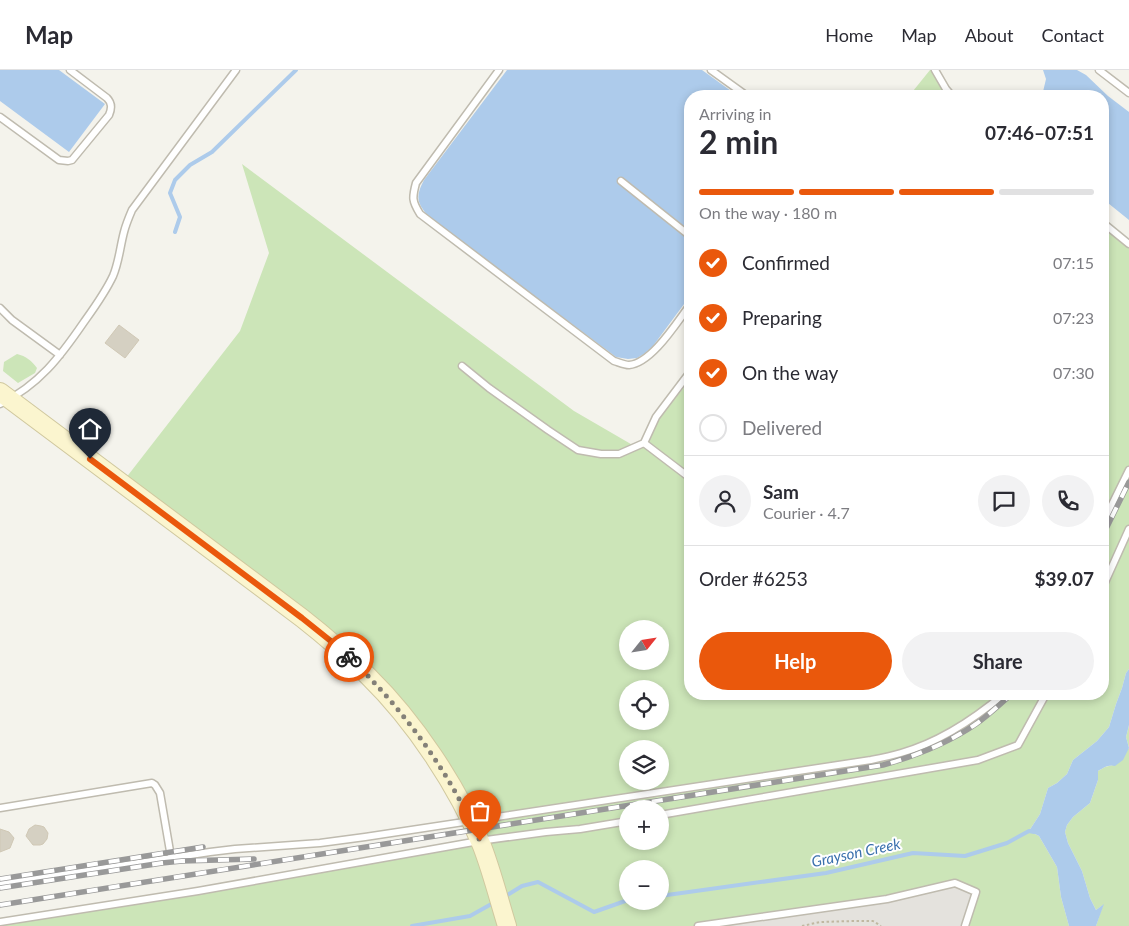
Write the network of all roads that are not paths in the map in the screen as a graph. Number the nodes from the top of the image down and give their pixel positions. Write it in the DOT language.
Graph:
graph roads {
  1 [pos="70,70"];
  2 [pos="236,70"];
  3 [pos="499,70"];
  4 [pos="711,70"];
  5 [pos="935,70"];
  6 [pos="1099,70"];
  7 [pos="739,90"];
  8 [pos="947,90"];
  9 [pos="1129,93"];
  10 [pos="0,117"];
  11 [pos="620,181"];
  12 [pos="1109,228"];
  13 [pos="684,231"];
  14 [pos="1129,244"];
  15 [pos="0,308"];
  16 [pos="684,313"];
  17 [pos="60,355"];
  18 [pos="462,366"];
  19 [pos="684,380"];
  20 [pos="3,398"];
  21 [pos="644,443"];
  22 [pos="1129,470"];
  23 [pos="684,473"];
  24 [pos="1109,511"];
  25 [pos="1129,529"];
  26 [pos="1109,573"];
  27 [pos="996,700"];
  28 [pos="1043,700"];
  29 [pos="0,808"];
  30 [pos="669,813"];
  31 [pos="470,821"];
  32 [pos="619,822"];
  33 [pos="481,845"];
  34 [pos="171,857"];
  35 [pos="0,884"];
  36 [pos="0,922"];
  37 [pos="507,926"];
  38 [pos="698,926"];
  39 [pos="965,926"];
  1 -- 10 [label="lane"];
  2 -- 17 [label="lane"];
  3 -- 16 [label="lane"];
  4 -- 7 [label="lane"];
  5 -- 8 [label="lane"];
  6 -- 9 [label="lane"];
  11 -- 13 [label="lane"];
  12 -- 14 [label="lane"];
  15 -- 17 [label="lane"];
  17 -- 20 [label="lane"];
  18 -- 21 [label="lane"];
  19 -- 21 [label="lane"];
  20 -- 31 [label="street"];
  21 -- 23 [label="lane"];
  22 -- 24 [label="lane"];
  25 -- 26 [label="lane"];
  27 -- 31 [label="lane"];
  28 -- 30 [label="lane"];
  29 -- 34 [label="lane"];
  31 -- 33 [label="street"];
  31 -- 34 [label="lane"];
  32 -- 33 [label="lane"];
  33 -- 36 [label="lane"];
  33 -- 37 [label="street"];
  34 -- 35 [label="lane"];
  38 -- 39 [label="lane"];
}
